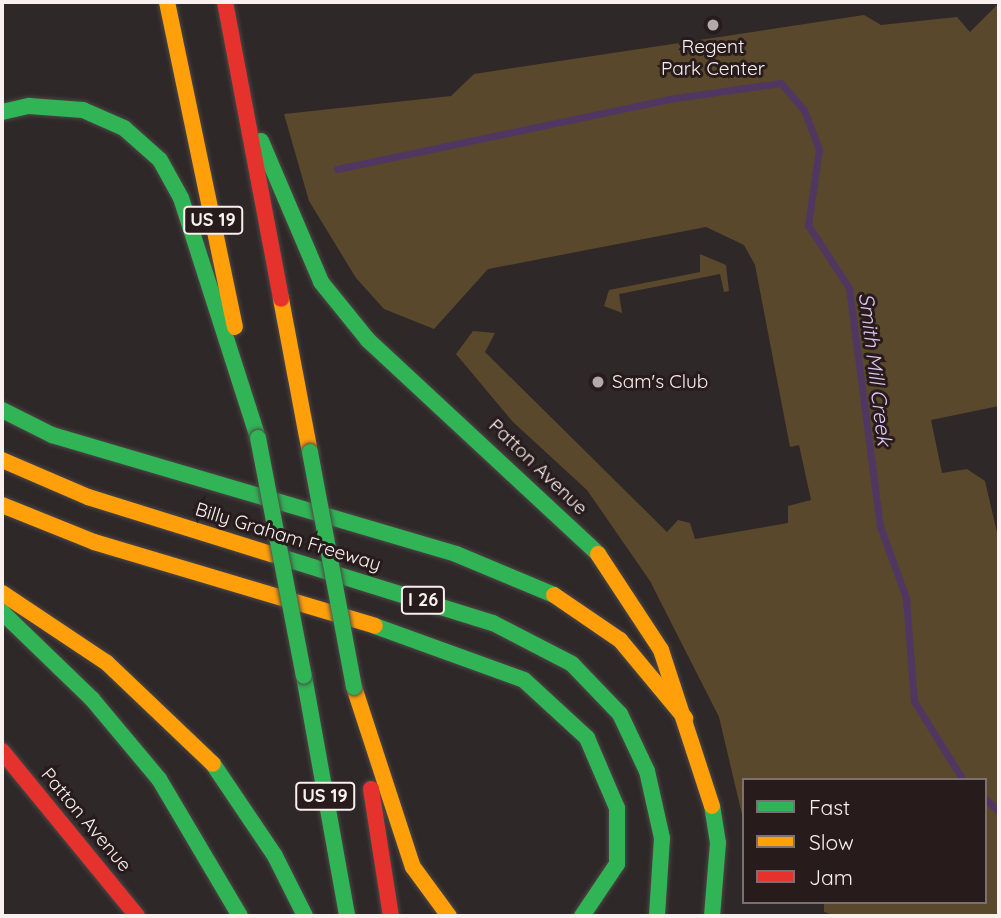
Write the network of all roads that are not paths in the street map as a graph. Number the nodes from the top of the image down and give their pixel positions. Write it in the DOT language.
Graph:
graph roads {
  1 [pos="167,2"];
  2 [pos="225,2"];
  3 [pos="243,89"];
  4 [pos="2,111"];
  5 [pos="2,396"];
  6 [pos="2,410"];
  7 [pos="258,438"];
  8 [pos="85,443"];
  9 [pos="2,460"];
  10 [pos="2,505"];
  11 [pos="2,593"];
  12 [pos="2,612"];
  13 [pos="354,687"];
  14 [pos="685,718"];
  15 [pos="2,751"];
  16 [pos="137,916"];
  17 [pos="240,916"];
  18 [pos="304,916"];
  19 [pos="347,916"];
  20 [pos="391,916"];
  21 [pos="449,916"];
  22 [pos="582,916"];
  23 [pos="657,916"];
  24 [pos="712,916"];
  1 -- 7 [label="main road, US 19"];
  2 -- 3 [label="main road, Patton Avenue / US 19"];
  3 -- 13 [label="main road, Patton Avenue / US 19, bridge"];
  3 -- 14 [label="main road, Patton Avenue"];
  4 -- 7 [label="main road"];
  5 -- 8 [label="main road"];
  6 -- 8 [label="main road"];
  7 -- 19 [label="main road, US 19, bridge"];
  8 -- 14 [label="main road"];
  9 -- 23 [label="main road, Billy Graham Freeway / I 26"];
  10 -- 22 [label="main road"];
  11 -- 18 [label="main road"];
  12 -- 17 [label="main road"];
  13 -- 20 [label="main road, Patton Avenue / US 19"];
  13 -- 21 [label="main road"];
  14 -- 24 [label="main road, Patton Avenue"];
  15 -- 16 [label="main road, Patton Avenue"];
}
